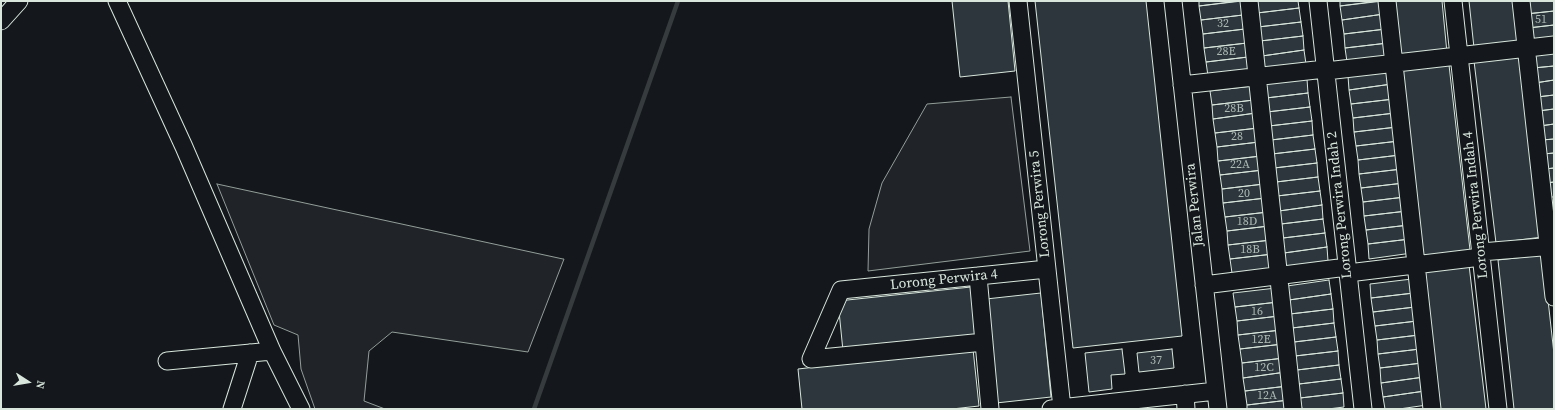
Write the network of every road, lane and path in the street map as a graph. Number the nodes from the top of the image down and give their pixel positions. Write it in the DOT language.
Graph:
graph roads {
  1 [pos="19,1"];
  2 [pos="117,1"];
  3 [pos="1018,1"];
  4 [pos="1173,1"];
  5 [pos="1248,1"];
  6 [pos="1318,1"];
  7 [pos="1387,1"];
  8 [pos="1453,1"];
  9 [pos="1522,1"];
  10 [pos="1,21"];
  11 [pos="1554,45"];
  12 [pos="1527,48"];
  13 [pos="1459,56"];
  14 [pos="1394,64"];
  15 [pos="1325,70"];
  16 [pos="1257,77"];
  17 [pos="1182,85"];
  18 [pos="1551,247"];
  19 [pos="1481,254"];
  20 [pos="1416,264"];
  21 [pos="1047,269"];
  22 [pos="1347,270"];
  23 [pos="1279,275"];
  24 [pos="978,276"];
  25 [pos="1204,285"];
  26 [pos="1554,298"];
  27 [pos="984,342"];
  28 [pos="272,351"];
  29 [pos="250,352"];
  30 [pos="166,361"];
  31 [pos="1216,391"];
  32 [pos="1186,402"];
  33 [pos="1120,405"];
  34 [pos="1056,408"];
  35 [pos="232,409"];
  36 [pos="301,409"];
  37 [pos="990,409"];
  38 [pos="1218,409"];
  39 [pos="1293,409"];
  40 [pos="1363,409"];
  41 [pos="1432,409"];
  42 [pos="1498,409"];
  1 -- 10 [label="street"];
  2 -- 28 [label="street"];
  3 -- 21 [label="street, Lorong Perwira 5"];
  4 -- 17 [label="street, Jalan Perwira"];
  5 -- 16 [label="street"];
  6 -- 15 [label="street, Lorong Perwira Indah 2"];
  7 -- 14 [label="street"];
  8 -- 13 [label="street, Lorong Perwira Indah 4"];
  9 -- 12 [label="street"];
  11 -- 12 [label="street"];
  12 -- 13 [label="street"];
  12 -- 18 [label="street"];
  13 -- 14 [label="street"];
  13 -- 19 [label="street, Lorong Perwira Indah 4"];
  14 -- 15 [label="street"];
  14 -- 20 [label="street"];
  15 -- 16 [label="street"];
  15 -- 22 [label="street, Lorong Perwira Indah 2"];
  16 -- 17 [label="street"];
  16 -- 23 [label="street"];
  17 -- 25 [label="street, Jalan Perwira"];
  18 -- 19 [label="street"];
  18 -- 26 [label="street"];
  19 -- 20 [label="street"];
  19 -- 42 [label="street, Lorong Perwira Indah 4"];
  20 -- 22 [label="street"];
  20 -- 41 [label="street"];
  21 -- 24 [label="street, Lorong Perwira 4"];
  21 -- 34 [label="street, Lorong Perwira 5"];
  22 -- 23 [label="street"];
  22 -- 40 [label="street, Lorong Perwira Indah 2"];
  23 -- 25 [label="street"];
  23 -- 39 [label="street"];
  24 -- 27 [label="street"];
  24 -- 27 [label="street, Lorong Perwira 4"];
  25 -- 31 [label="street, Jalan Perwira"];
  27 -- 37 [label="street"];
  28 -- 29 [label="street"];
  28 -- 36 [label="street"];
  29 -- 30 [label="street"];
  29 -- 35 [label="street"];
  31 -- 32 [label="street"];
  31 -- 38 [label="street, Jalan Perwira"];
  32 -- 33 [label="street"];
  33 -- 34 [label="street"];
}
